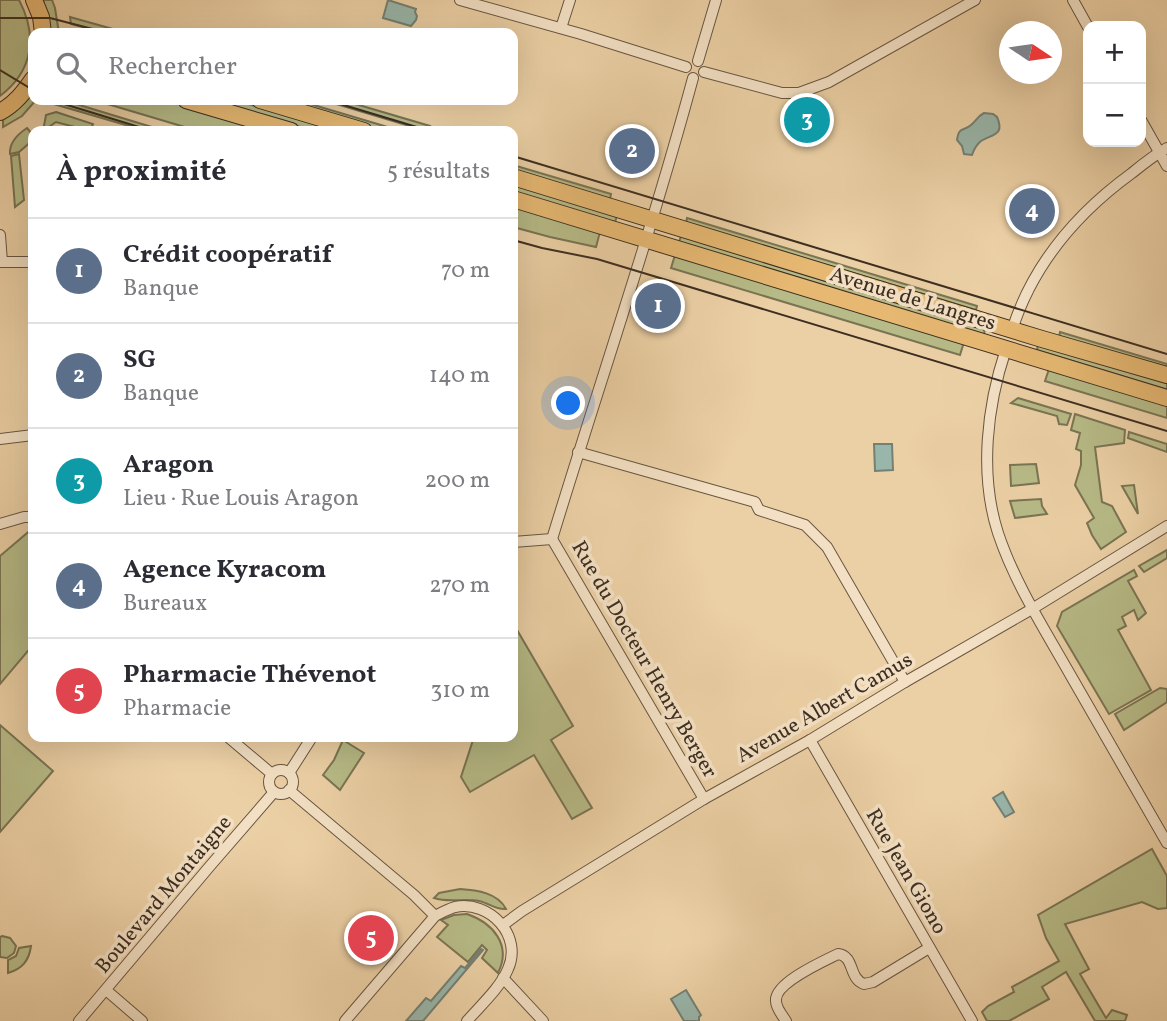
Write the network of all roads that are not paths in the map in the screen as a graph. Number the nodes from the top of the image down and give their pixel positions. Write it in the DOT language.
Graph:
graph roads {
  1 [pos="35,0"];
  2 [pos="460,0"];
  3 [pos="570,0"];
  4 [pos="716,0"];
  5 [pos="975,0"];
  6 [pos="1073,0"];
  7 [pos="1085,21"];
  8 [pos="42,28"];
  9 [pos="561,28"];
  10 [pos="698,61"];
  11 [pos="686,67"];
  12 [pos="704,72"];
  13 [pos="693,78"];
  14 [pos="28,86"];
  15 [pos="203,105"];
  16 [pos="277,105"];
  17 [pos="1,113"];
  18 [pos="273,126"];
  19 [pos="347,126"];
  20 [pos="1146,127"];
  21 [pos="1163,150"];
  22 [pos="1167,166"];
  23 [pos="518,179"];
  24 [pos="518,200"];
  25 [pos="652,220"];
  26 [pos="0,235"];
  27 [pos="646,239"];
  28 [pos="1,262"];
  29 [pos="28,262"];
  30 [pos="1012,330"];
  31 [pos="1006,349"];
  32 [pos="1167,375"];
  33 [pos="1167,398"];
  34 [pos="28,436"];
  35 [pos="0,439"];
  36 [pos="578,452"];
  37 [pos="28,517"];
  38 [pos="0,524"];
  39 [pos="1167,526"];
  40 [pos="552,539"];
  41 [pos="518,542"];
  42 [pos="1032,609"];
  43 [pos="905,682"];
  44 [pos="810,740"];
  45 [pos="234,742"];
  46 [pos="309,742"];
  47 [pos="289,773"];
  48 [pos="272,774"];
  49 [pos="289,790"];
  50 [pos="274,792"];
  51 [pos="704,799"];
  52 [pos="1167,843"];
  53 [pos="435,916"];
  54 [pos="503,925"];
  55 [pos="929,948"];
  56 [pos="503,978"];
  57 [pos="106,990"];
  58 [pos="969,1020"];
  59 [pos="79,1021"];
  60 [pos="142,1021"];
  61 [pos="345,1021"];
  62 [pos="467,1021"];
  63 [pos="543,1021"];
  64 [pos="786,1021"];
  1 -- 8 [label="main road"];
  2 -- 9 [label="street"];
  3 -- 9 [label="street"];
  4 -- 10 [label="street"];
  5 -- 12 [label="street"];
  6 -- 7 [label="street"];
  9 -- 11 [label="street"];
  10 -- 11 [label="street"];
  10 -- 12 [label="street"];
  11 -- 13 [label="street"];
  12 -- 13 [label="street"];
  13 -- 25 [label="street"];
  14 -- 17 [label="main road"];
  15 -- 18 [label="main road"];
  16 -- 19 [label="main road"];
  20 -- 21 [label="street"];
  21 -- 22 [label="street"];
  21 -- 30 [label="street"];
  23 -- 25 [label="main road, Avenue de Langres"];
  24 -- 27 [label="main road, Avenue de Langres"];
  25 -- 27 [label="street"];
  25 -- 30 [label="main road, Avenue de Langres"];
  26 -- 28 [label="street"];
  27 -- 31 [label="main road, Avenue de Langres"];
  27 -- 36 [label="street"];
  28 -- 29 [label="street"];
  30 -- 32 [label="main road, Avenue de Langres"];
  31 -- 33 [label="main road, Avenue de Langres"];
  31 -- 42 [label="street"];
  34 -- 35 [label="street"];
  36 -- 40 [label="street"];
  36 -- 43 [label="street"];
  37 -- 38 [label="street"];
  39 -- 42 [label="street, Avenue Albert Camus"];
  40 -- 41 [label="street"];
  40 -- 51 [label="street, Rue du Docteur Henry Berger"];
  42 -- 43 [label="street, Avenue Albert Camus"];
  42 -- 52 [label="street"];
  43 -- 44 [label="street, Avenue Albert Camus"];
  44 -- 51 [label="street, Avenue Albert Camus"];
  44 -- 55 [label="street, Rue Jean Giono"];
  45 -- 48 [label="street"];
  46 -- 47 [label="street"];
  47 -- 48 [label="street"];
  47 -- 49 [label="street"];
  48 -- 50 [label="street"];
  49 -- 50 [label="street"];
  49 -- 53 [label="street"];
  50 -- 57 [label="street, Boulevard Montaigne"];
  51 -- 54 [label="street, Avenue Albert Camus"];
  53 -- 54 [label="street"];
  53 -- 61 [label="street"];
  54 -- 56 [label="street"];
  55 -- 58 [label="street, Rue Jean Giono"];
  55 -- 64 [label="street"];
  56 -- 62 [label="street"];
  56 -- 63 [label="street"];
  57 -- 59 [label="street, Boulevard Montaigne"];
  57 -- 60 [label="street"];
}
